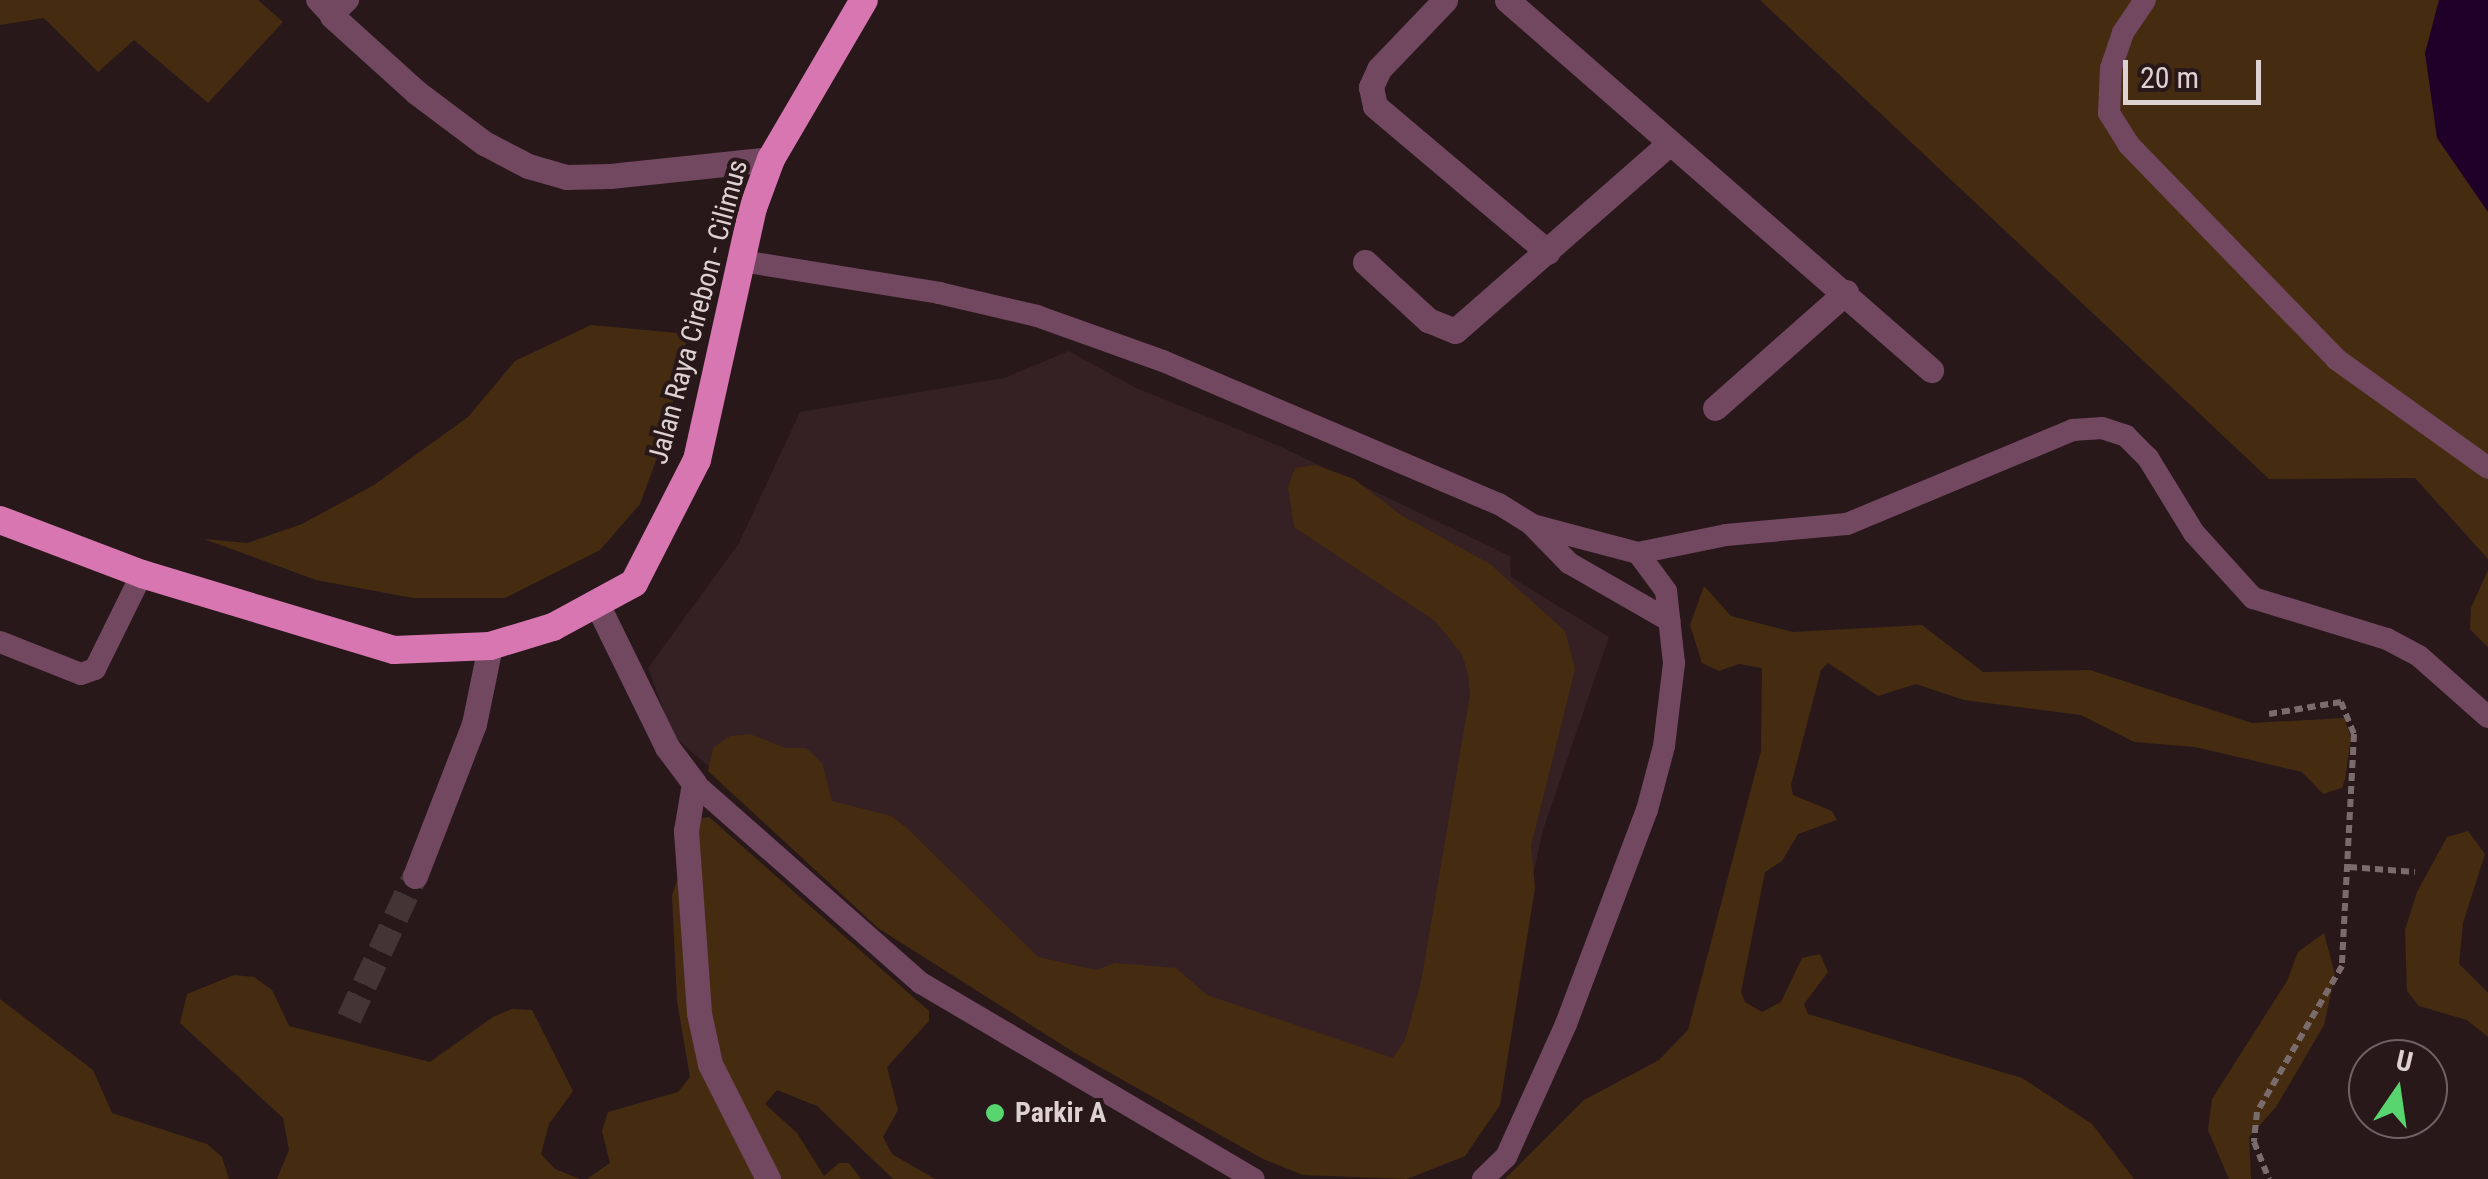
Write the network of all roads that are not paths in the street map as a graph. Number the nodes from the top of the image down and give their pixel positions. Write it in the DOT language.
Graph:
graph roads {
  1 [pos="864,0"];
  2 [pos="1445,0"];
  3 [pos="1506,0"];
  4 [pos="2145,0"];
  5 [pos="332,5"];
  6 [pos="1670,143"];
  7 [pos="770,160"];
  8 [pos="1548,252"];
  9 [pos="742,261"];
  10 [pos="1365,262"];
  11 [pos="1846,292"];
  12 [pos="1931,370"];
  13 [pos="1715,408"];
  14 [pos="2488,468"];
  15 [pos="0,520"];
  16 [pos="1532,524"];
  17 [pos="1638,553"];
  18 [pos="142,574"];
  19 [pos="597,604"];
  20 [pos="1670,621"];
  21 [pos="0,642"];
  22 [pos="490,646"];
  23 [pos="2488,717"];
  24 [pos="694,782"];
  25 [pos="415,876"];
  26 [pos="768,1179"];
  27 [pos="1254,1179"];
  28 [pos="1483,1179"];
  1 -- 7 [label="highway, Jalan Raya Cirebon - Cilimus"];
  2 -- 8 [label="street"];
  3 -- 6 [label="street"];
  4 -- 14 [label="lane"];
  5 -- 7 [label="street"];
  6 -- 8 [label="street"];
  6 -- 11 [label="street"];
  7 -- 9 [label="highway, Jalan Raya Cirebon - Cilimus"];
  8 -- 10 [label="street"];
  9 -- 16 [label="lane"];
  9 -- 19 [label="highway, Jalan Raya Cirebon - Cilimus"];
  11 -- 12 [label="street"];
  11 -- 13 [label="street"];
  15 -- 18 [label="highway, Jalan Raya Cirebon - Cilimus"];
  16 -- 17 [label="lane"];
  16 -- 20 [label="lane"];
  17 -- 20 [label="lane"];
  17 -- 23 [label="lane"];
  18 -- 21 [label="lane"];
  18 -- 22 [label="highway, Jalan Raya Cirebon - Cilimus"];
  19 -- 22 [label="highway, Jalan Raya Cirebon - Cilimus"];
  19 -- 24 [label="street"];
  20 -- 28 [label="lane"];
  22 -- 25 [label="street"];
  24 -- 26 [label="street"];
  24 -- 27 [label="lane"];
}
